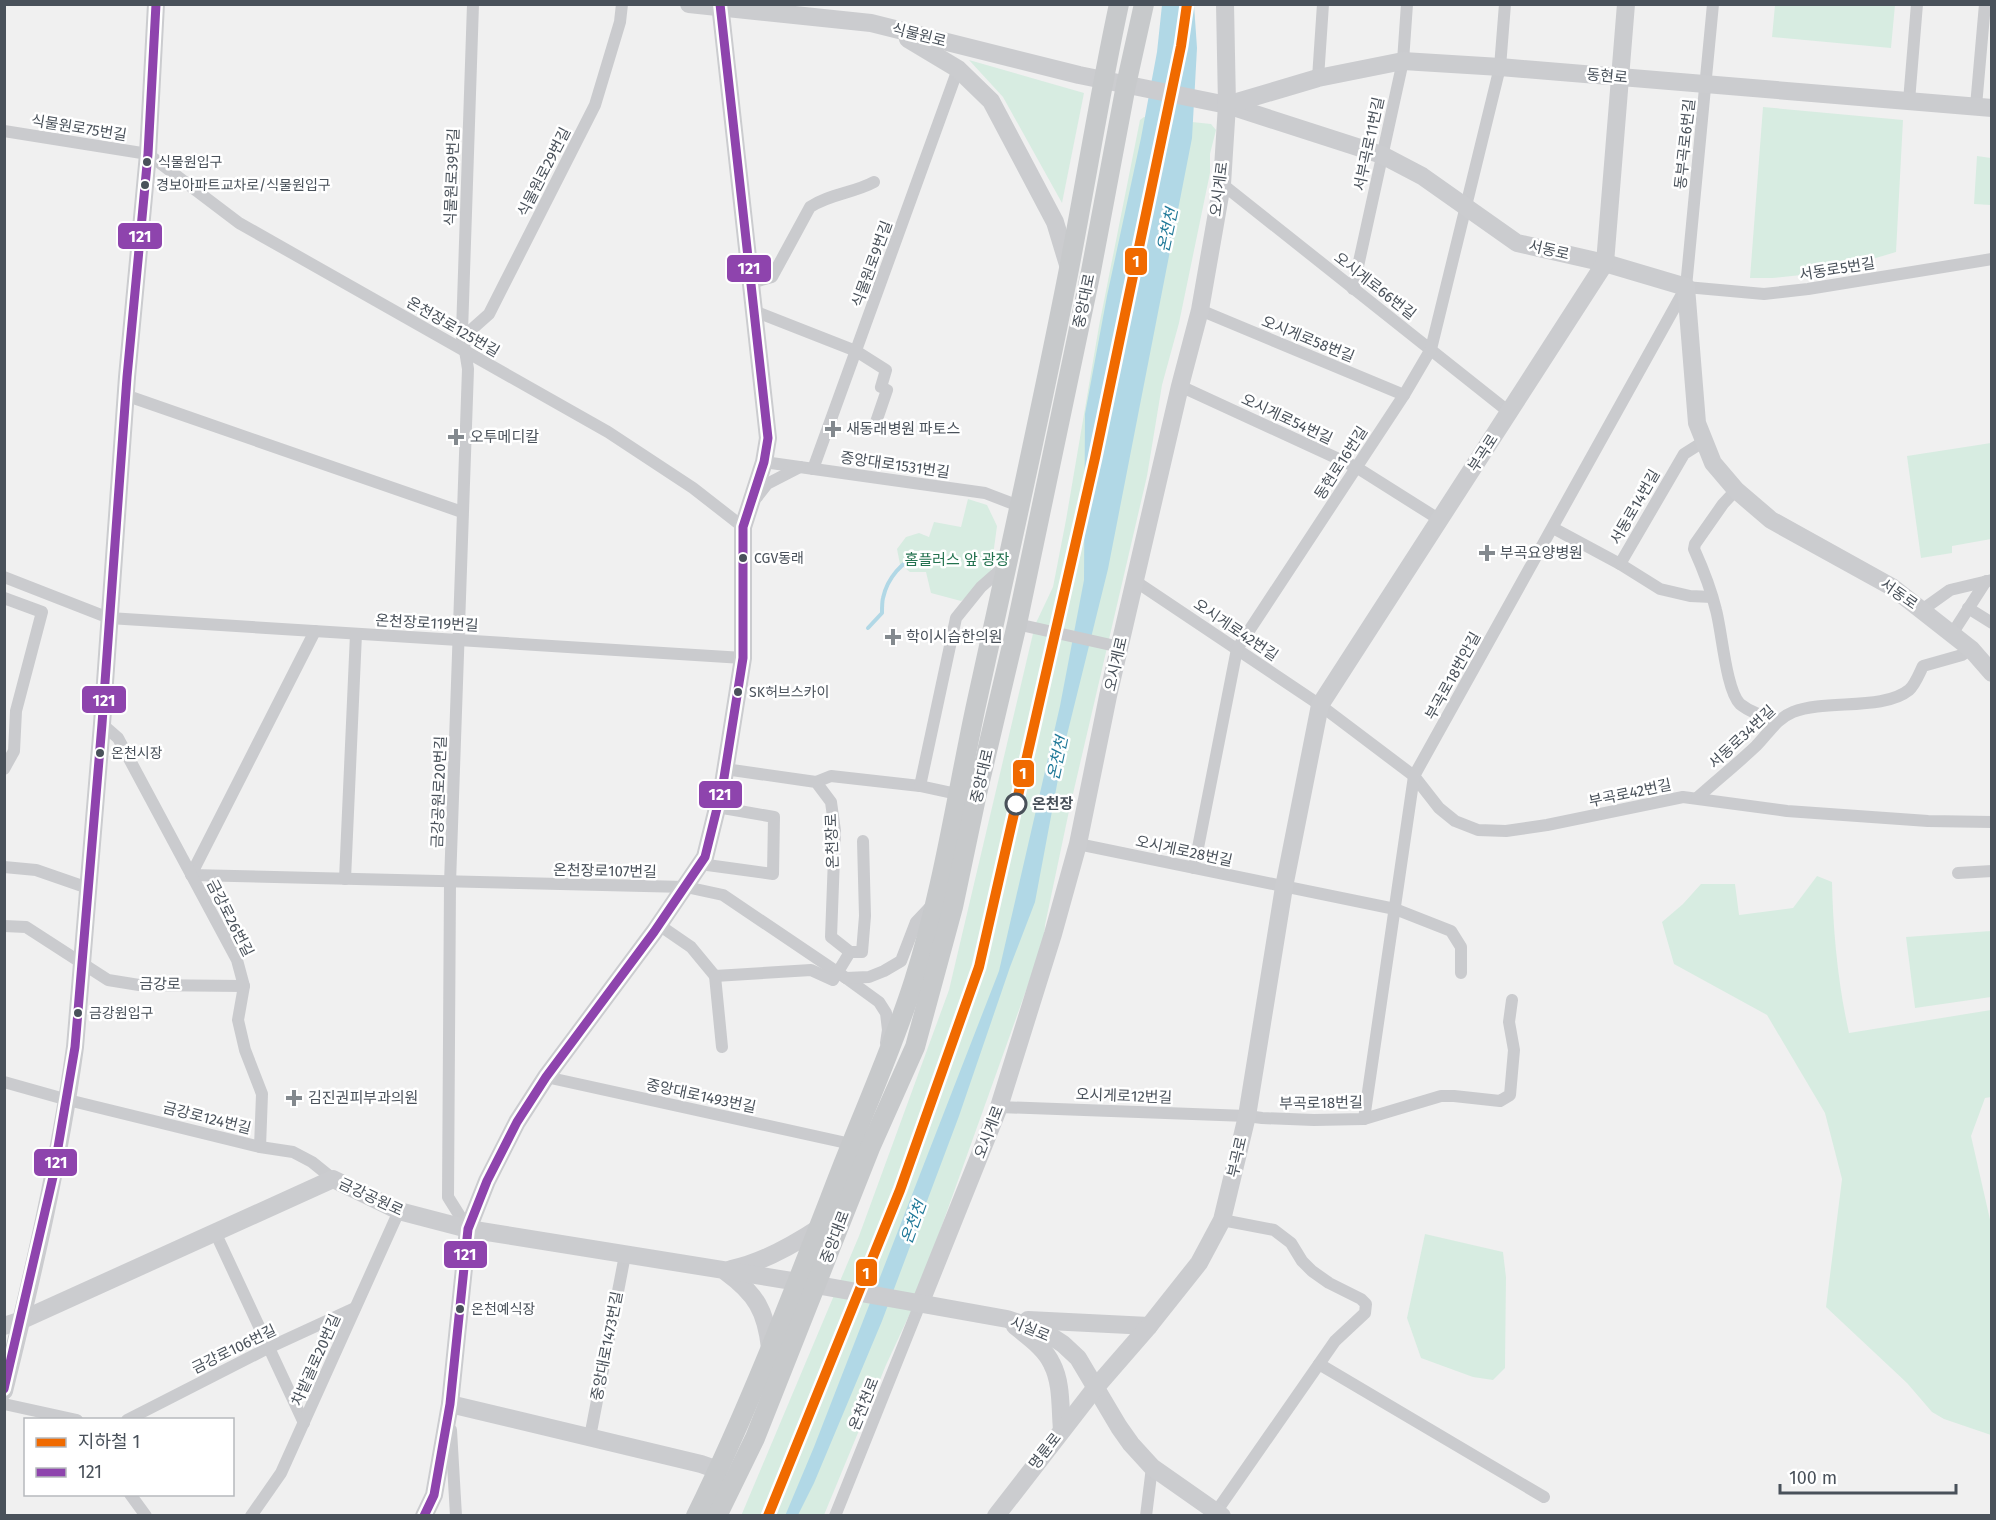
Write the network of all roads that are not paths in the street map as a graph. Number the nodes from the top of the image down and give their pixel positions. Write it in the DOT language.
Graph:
graph roads {
  1 [pos="156,4"];
  2 [pos="473,4"];
  3 [pos="622,4"];
  4 [pos="689,4"];
  5 [pos="1119,4"];
  6 [pos="1144,4"];
  7 [pos="1225,4"];
  8 [pos="1323,4"];
  9 [pos="1407,4"];
  10 [pos="1505,4"];
  11 [pos="1626,4"];
  12 [pos="1713,4"];
  13 [pos="1917,4"];
  14 [pos="1985,4"];
  15 [pos="720,5"];
  16 [pos="871,23"];
  17 [pos="1403,61"];
  18 [pos="1500,67"];
  19 [pos="958,69"];
  20 [pos="1620,77"];
  21 [pos="1318,78"];
  22 [pos="1102,81"];
  23 [pos="1706,84"];
  24 [pos="1135,87"];
  25 [pos="1909,101"];
  26 [pos="1227,105"];
  27 [pos="1984,107"];
  28 [pos="4,131"];
  29 [pos="148,154"];
  30 [pos="1382,156"];
  31 [pos="874,182"];
  32 [pos="1221,184"];
  33 [pos="1466,207"];
  34 [pos="1992,259"];
  35 [pos="1605,263"];
  36 [pos="1069,268"];
  37 [pos="751,283"];
  38 [pos="1686,287"];
  39 [pos="1353,289"];
  40 [pos="1200,310"];
  41 [pos="754,311"];
  42 [pos="463,344"];
  43 [pos="1431,349"];
  44 [pos="856,351"];
  45 [pos="1180,386"];
  46 [pos="1404,394"];
  47 [pos="125,395"];
  48 [pos="1509,412"];
  49 [pos="875,425"];
  50 [pos="1703,442"];
  51 [pos="764,462"];
  52 [pos="800,467"];
  53 [pos="1356,467"];
  54 [pos="813,469"];
  55 [pos="1736,490"];
  56 [pos="1019,506"];
  57 [pos="750,507"];
  58 [pos="462,512"];
  59 [pos="1440,520"];
  60 [pos="743,527"];
  61 [pos="1553,528"];
  62 [pos="1007,564"];
  63 [pos="1620,564"];
  64 [pos="4,577"];
  65 [pos="1989,580"];
  66 [pos="1135,581"];
  67 [pos="1712,597"];
  68 [pos="4,598"];
  69 [pos="1968,608"];
  70 [pos="1922,610"];
  71 [pos="109,618"];
  72 [pos="1992,623"];
  73 [pos="1017,624"];
  74 [pos="315,631"];
  75 [pos="356,634"];
  76 [pos="1952,634"];
  77 [pos="460,640"];
  78 [pos="1120,647"];
  79 [pos="1237,649"];
  80 [pos="1971,649"];
  81 [pos="743,658"];
  82 [pos="1992,673"];
  83 [pos="1320,705"];
  84 [pos="1778,720"];
  85 [pos="102,724"];
  86 [pos="4,769"];
  87 [pos="725,769"];
  88 [pos="1414,776"];
  89 [pos="816,782"];
  90 [pos="920,786"];
  91 [pos="957,794"];
  92 [pos="1697,798"];
  93 [pos="717,807"];
  94 [pos="1992,822"];
  95 [pos="863,841"];
  96 [pos="1078,844"];
  97 [pos="700,864"];
  98 [pos="4,867"];
  99 [pos="1194,868"];
  100 [pos="1992,871"];
  101 [pos="1958,873"];
  102 [pos="191,875"];
  103 [pos="345,879"];
  104 [pos="450,883"];
  105 [pos="686,887"];
  106 [pos="1284,887"];
  107 [pos="88,888"];
  108 [pos="934,903"];
  109 [pos="1395,909"];
  110 [pos="659,924"];
  111 [pos="4,926"];
  112 [pos="856,952"];
  113 [pos="82,964"];
  114 [pos="1461,973"];
  115 [pos="842,975"];
  116 [pos="715,976"];
  117 [pos="243,986"];
  118 [pos="1512,1000"];
  119 [pos="722,1047"];
  120 [pos="886,1060"];
  121 [pos="546,1077"];
  122 [pos="4,1082"];
  123 [pos="68,1100"];
  124 [pos="999,1107"];
  125 [pos="1247,1116"];
  126 [pos="1364,1119"];
  127 [pos="851,1144"];
  128 [pos="260,1147"];
  129 [pos="333,1179"];
  130 [pos="399,1211"];
  131 [pos="1222,1220"];
  132 [pos="819,1228"];
  133 [pos="468,1229"];
  134 [pos="215,1232"];
  135 [pos="625,1255"];
  136 [pos="725,1270"];
  137 [pos="807,1284"];
  138 [pos="916,1304"];
  139 [pos="355,1308"];
  140 [pos="1007,1319"];
  141 [pos="13,1323"];
  142 [pos="1149,1326"];
  143 [pos="268,1348"];
  144 [pos="770,1348"];
  145 [pos="1319,1364"];
  146 [pos="1096,1388"];
  147 [pos="4,1391"];
  148 [pos="4,1404"];
  149 [pos="450,1404"];
  150 [pos="72,1418"];
  151 [pos="129,1418"];
  152 [pos="304,1424"];
  153 [pos="1062,1430"];
  154 [pos="590,1437"];
  155 [pos="1152,1467"];
  156 [pos="718,1470"];
  157 [pos="132,1496"];
  158 [pos="1544,1497"];
  159 [pos="1219,1514"];
  160 [pos="146,1515"];
  161 [pos="251,1515"];
  162 [pos="424,1515"];
  163 [pos="456,1515"];
  164 [pos="696,1515"];
  165 [pos="717,1515"];
  166 [pos="835,1515"];
  167 [pos="996,1515"];
  168 [pos="1146,1515"];
  1 -- 29 [label="street"];
  2 -- 42 [label="street, 식물원로39번길"];
  3 -- 42 [label="street, 식물원로29번길"];
  4 -- 15 [label="street, 식물원로"];
  5 -- 22 [label="main road, 중앙대로"];
  6 -- 24 [label="main road, 중앙대로"];
  7 -- 26 [label="street, 오시게로"];
  8 -- 21 [label="street"];
  9 -- 17 [label="street, 서부곡로11번길"];
  10 -- 18 [label="street, 동현로16번길"];
  11 -- 20 [label="street, 부곡로"];
  12 -- 23 [label="street, 동부곡로6번길"];
  13 -- 25 [label="street"];
  14 -- 27 [label="street"];
  15 -- 16 [label="street, 식물원로"];
  15 -- 37 [label="street"];
  16 -- 19 [label="street"];
  16 -- 22 [label="street, 식물원로"];
  17 -- 18 [label="street, 동현로"];
  17 -- 21 [label="street, 동현로"];
  17 -- 30 [label="street, 서부곡로11번길"];
  18 -- 20 [label="street, 동현로"];
  18 -- 33 [label="street, 동현로16번길"];
  19 -- 36 [label="street"];
  19 -- 44 [label="street, 식물원로9번길"];
  20 -- 23 [label="street, 동현로"];
  20 -- 35 [label="street, 부곡로"];
  21 -- 26 [label="street, 동현로"];
  22 -- 24 [label="street, 식물원로"];
  22 -- 36 [label="main road, 중앙대로"];
  23 -- 25 [label="street, 동현로"];
  23 -- 38 [label="street, 동부곡로6번길"];
  24 -- 26 [label="street, 식물원로"];
  24 -- 73 [label="main road, 중앙대로"];
  25 -- 27 [label="street, 동현로"];
  26 -- 30 [label="street, 서동로"];
  26 -- 32 [label="street, 오시게로"];
  28 -- 29 [label="street, 식물원로75번길"];
  29 -- 42 [label="street, 온천장로125번길"];
  29 -- 47 [label="street"];
  30 -- 33 [label="street, 서동로"];
  30 -- 39 [label="street, 서부곡로11번길"];
  31 -- 37 [label="street"];
  32 -- 39 [label="street, 오시게로66번길"];
  32 -- 40 [label="street, 오시게로"];
  33 -- 35 [label="street, 서동로"];
  33 -- 43 [label="street, 동현로16번길"];
  34 -- 38 [label="street, 서동로5번길"];
  35 -- 38 [label="street, 서동로"];
  35 -- 48 [label="street, 부곡로"];
  36 -- 56 [label="main road, 중앙대로"];
  37 -- 41 [label="street"];
  38 -- 50 [label="street, 서동로"];
  38 -- 61 [label="street, 부곡로18번안길"];
  39 -- 43 [label="street, 오시게로66번길"];
  40 -- 45 [label="street, 오시게로"];
  40 -- 46 [label="street, 오시게로58번길"];
  41 -- 44 [label="street"];
  41 -- 51 [label="street"];
  42 -- 58 [label="street, 금강공원로20번길"];
  42 -- 60 [label="street, 온천장로125번길"];
  43 -- 46 [label="street, 동현로16번길"];
  43 -- 48 [label="street, 오시게로66번길"];
  44 -- 49 [label="street"];
  44 -- 54 [label="street, 식물원로9번길"];
  45 -- 53 [label="street, 오시게로54번길"];
  45 -- 66 [label="street, 오시게로"];
  46 -- 53 [label="street, 동현로16번길"];
  47 -- 58 [label="street"];
  47 -- 71 [label="street"];
  48 -- 59 [label="street, 부곡로"];
  50 -- 55 [label="street, 서동로"];
  50 -- 63 [label="street, 서동로14번길"];
  51 -- 52 [label="street, 중앙대로1531번길"];
  51 -- 57 [label="street"];
  52 -- 54 [label="street, 중앙대로1531번길"];
  52 -- 57 [label="street"];
  53 -- 59 [label="street, 오시게로54번길"];
  53 -- 79 [label="street, 동현로16번길"];
  54 -- 56 [label="street, 중앙대로1531번길"];
  55 -- 67 [label="street"];
  55 -- 70 [label="street, 서동로"];
  56 -- 62 [label="main road, 중앙대로"];
  57 -- 60 [label="street"];
  58 -- 77 [label="street, 금강공원로20번길"];
  59 -- 83 [label="street, 부곡로"];
  60 -- 81 [label="street"];
  61 -- 63 [label="street"];
  61 -- 88 [label="street, 부곡로18번안길"];
  62 -- 90 [label="street"];
  62 -- 91 [label="main road, 중앙대로"];
  63 -- 67 [label="street, 서동로14번길"];
  64 -- 71 [label="street, 온천장로119번길"];
  65 -- 69 [label="street"];
  65 -- 70 [label="street"];
  66 -- 78 [label="street, 오시게로"];
  66 -- 79 [label="street, 오시게로42번길"];
  67 -- 84 [label="street"];
  68 -- 86 [label="street"];
  69 -- 72 [label="street"];
  69 -- 76 [label="street"];
  70 -- 76 [label="street, 서동로"];
  71 -- 74 [label="street, 온천장로119번길"];
  71 -- 85 [label="street"];
  73 -- 78 [label="street"];
  73 -- 137 [label="main road, 중앙대로"];
  74 -- 75 [label="street, 온천장로119번길"];
  74 -- 102 [label="street"];
  75 -- 77 [label="street, 온천장로119번길"];
  75 -- 103 [label="street"];
  76 -- 80 [label="street, 서동로"];
  77 -- 81 [label="street, 온천장로119번길"];
  77 -- 104 [label="street, 금강공원로20번길"];
  78 -- 96 [label="street, 오시게로"];
  79 -- 83 [label="street, 오시게로42번길"];
  79 -- 99 [label="street, 동현로16번길"];
  80 -- 82 [label="street, 서동로"];
  80 -- 84 [label="street, 서동로34번길"];
  81 -- 87 [label="street"];
  83 -- 88 [label="street, 부곡로42번길"];
  83 -- 106 [label="street, 부곡로"];
  84 -- 92 [label="street, 서동로34번길"];
  85 -- 102 [label="street, 금강로26번길"];
  85 -- 107 [label="street"];
  87 -- 89 [label="street"];
  87 -- 93 [label="street"];
  88 -- 92 [label="street, 부곡로42번길"];
  88 -- 109 [label="street, 부곡로18번안길"];
  89 -- 90 [label="street"];
  89 -- 112 [label="street, 온천장로"];
  90 -- 91 [label="street"];
  91 -- 108 [label="main road, 중앙대로"];
  92 -- 94 [label="street, 부곡로42번길"];
  93 -- 97 [label="street"];
  93 -- 97 [label="street"];
  95 -- 112 [label="street"];
  96 -- 99 [label="street, 오시게로28번길"];
  96 -- 124 [label="street, 오시게로"];
  97 -- 105 [label="street"];
  98 -- 107 [label="street"];
  99 -- 106 [label="street, 오시게로28번길"];
  100 -- 101 [label="street"];
  102 -- 103 [label="street, 온천장로107번길"];
  102 -- 117 [label="street, 금강로26번길"];
  103 -- 104 [label="street, 온천장로107번길"];
  104 -- 105 [label="street, 온천장로107번길"];
  104 -- 133 [label="street, 금강공원로20번길"];
  105 -- 110 [label="street"];
  105 -- 115 [label="street, 온천장로107번길"];
  106 -- 109 [label="street"];
  106 -- 125 [label="street, 부곡로"];
  107 -- 113 [label="street"];
  108 -- 115 [label="street"];
  108 -- 120 [label="main road, 중앙대로"];
  109 -- 114 [label="street"];
  109 -- 126 [label="street, 부곡로18번안길"];
  110 -- 116 [label="street"];
  110 -- 121 [label="street"];
  111 -- 113 [label="street, 금강로"];
  112 -- 115 [label="street"];
  113 -- 117 [label="street, 금강로"];
  113 -- 123 [label="street"];
  115 -- 116 [label="street"];
  115 -- 120 [label="street, 온천장로107번길"];
  116 -- 119 [label="street"];
  117 -- 128 [label="street, 금강로26번길"];
  118 -- 126 [label="street, 부곡로18번길"];
  120 -- 127 [label="main road, 중앙대로"];
  121 -- 127 [label="street, 중앙대로1493번길"];
  121 -- 133 [label="street"];
  122 -- 123 [label="street, 금강로124번길"];
  123 -- 128 [label="street, 금강로124번길"];
  123 -- 141 [label="street"];
  124 -- 125 [label="street, 오시게로12번길"];
  124 -- 138 [label="street, 오시게로"];
  125 -- 126 [label="street, 부곡로18번길"];
  125 -- 131 [label="street, 부곡로"];
  127 -- 132 [label="main road, 중앙대로"];
  128 -- 129 [label="street, 금강로124번길"];
  129 -- 130 [label="street, 금강공원로"];
  129 -- 134 [label="street, 금강공원로"];
  130 -- 133 [label="street, 금강공원로"];
  130 -- 139 [label="street, 차밭골로20번길"];
  131 -- 142 [label="street, 부곡로"];
  131 -- 145 [label="street"];
  132 -- 136 [label="street"];
  132 -- 137 [label="main road, 중앙대로"];
  133 -- 135 [label="street, 금강공원로"];
  133 -- 149 [label="street"];
  134 -- 141 [label="street, 금강공원로"];
  134 -- 143 [label="street"];
  135 -- 136 [label="street, 금강공원로"];
  135 -- 154 [label="street, 중앙대로1473번길"];
  136 -- 137 [label="street, 금강공원로"];
  136 -- 144 [label="street"];
  137 -- 138 [label="street, 시실로"];
  137 -- 144 [label="main road, 중앙대로"];
  137 -- 165 [label="main road, 중앙대로"];
  138 -- 140 [label="street, 시실로"];
  138 -- 166 [label="street, 온천천로"];
  139 -- 143 [label="street, 금강로106번길"];
  139 -- 152 [label="street, 차밭골로20번길"];
  140 -- 142 [label="street"];
  140 -- 146 [label="street, 시실로"];
  140 -- 153 [label="street"];
  141 -- 147 [label="street"];
  142 -- 146 [label="street, 부곡로"];
  143 -- 151 [label="street, 금강로106번길"];
  143 -- 152 [label="street"];
  144 -- 156 [label="main road, 중앙대로"];
  145 -- 158 [label="street"];
  145 -- 159 [label="street"];
  146 -- 153 [label="street, 명륜로"];
  146 -- 155 [label="street, 시실로"];
  148 -- 150 [label="street"];
  149 -- 154 [label="street"];
  149 -- 162 [label="street"];
  149 -- 163 [label="street"];
  152 -- 161 [label="street, 차밭골로20번길"];
  153 -- 167 [label="street, 명륜로"];
  154 -- 156 [label="street"];
  155 -- 159 [label="street, 시실로"];
  155 -- 168 [label="street"];
  156 -- 164 [label="main road, 중앙대로"];
  157 -- 160 [label="street"];
}
